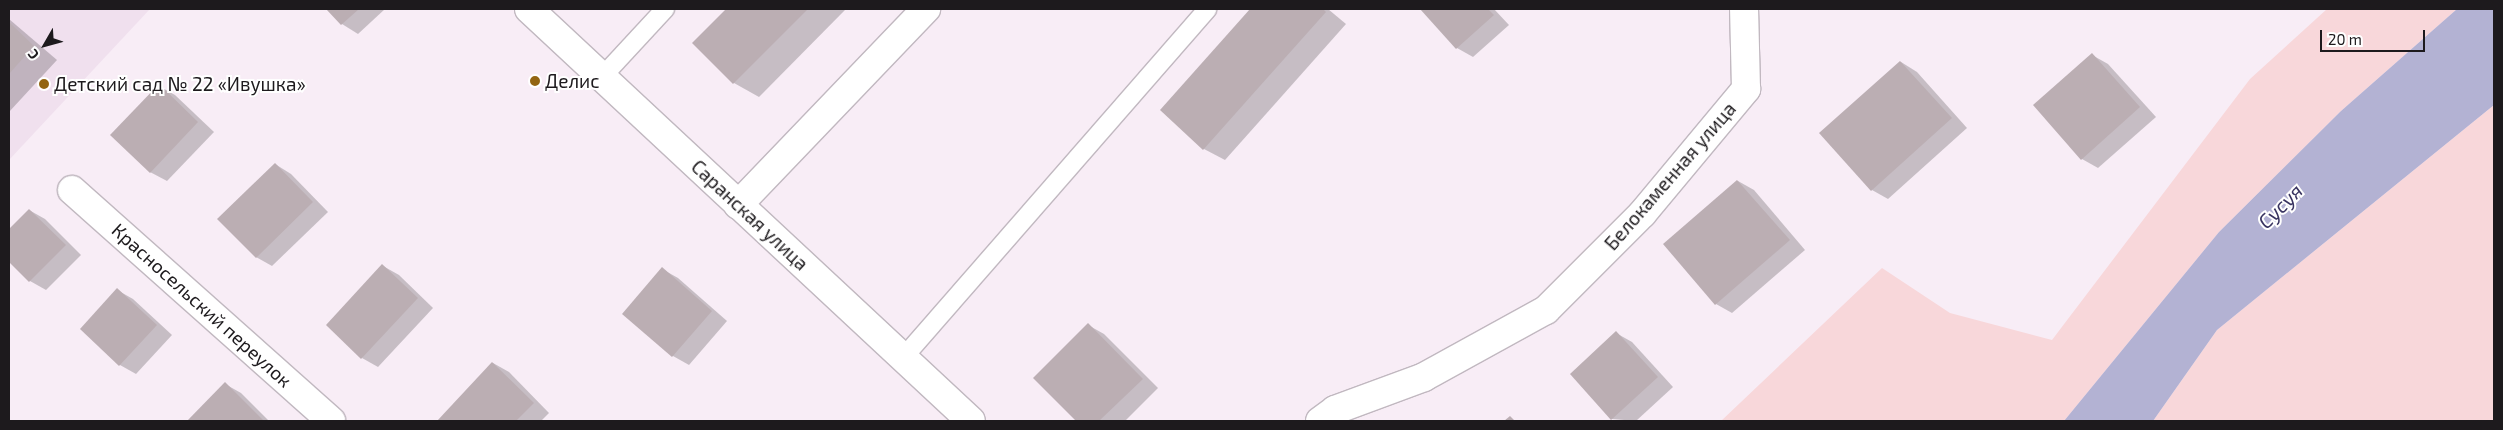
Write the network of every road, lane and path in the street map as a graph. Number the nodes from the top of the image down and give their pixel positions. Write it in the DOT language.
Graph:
graph roads {
  1 [pos="529,9"];
  2 [pos="665,9"];
  3 [pos="926,9"];
  4 [pos="1207,9"];
  5 [pos="1744,9"];
  6 [pos="602,78"];
  7 [pos="72,190"];
  8 [pos="738,205"];
  9 [pos="903,358"];
  10 [pos="331,421"];
  11 [pos="971,421"];
  12 [pos="1320,421"];
  1 -- 6 [label="street, Саранская улица"];
  2 -- 6 [label="lane"];
  3 -- 8 [label="street"];
  4 -- 9 [label="lane"];
  5 -- 12 [label="street, Белокаменная улица"];
  6 -- 8 [label="street, Саранская улица"];
  7 -- 10 [label="street, Красносельский переулок"];
  8 -- 9 [label="street, Саранская улица"];
  9 -- 11 [label="street, Саранская улица"];
}
